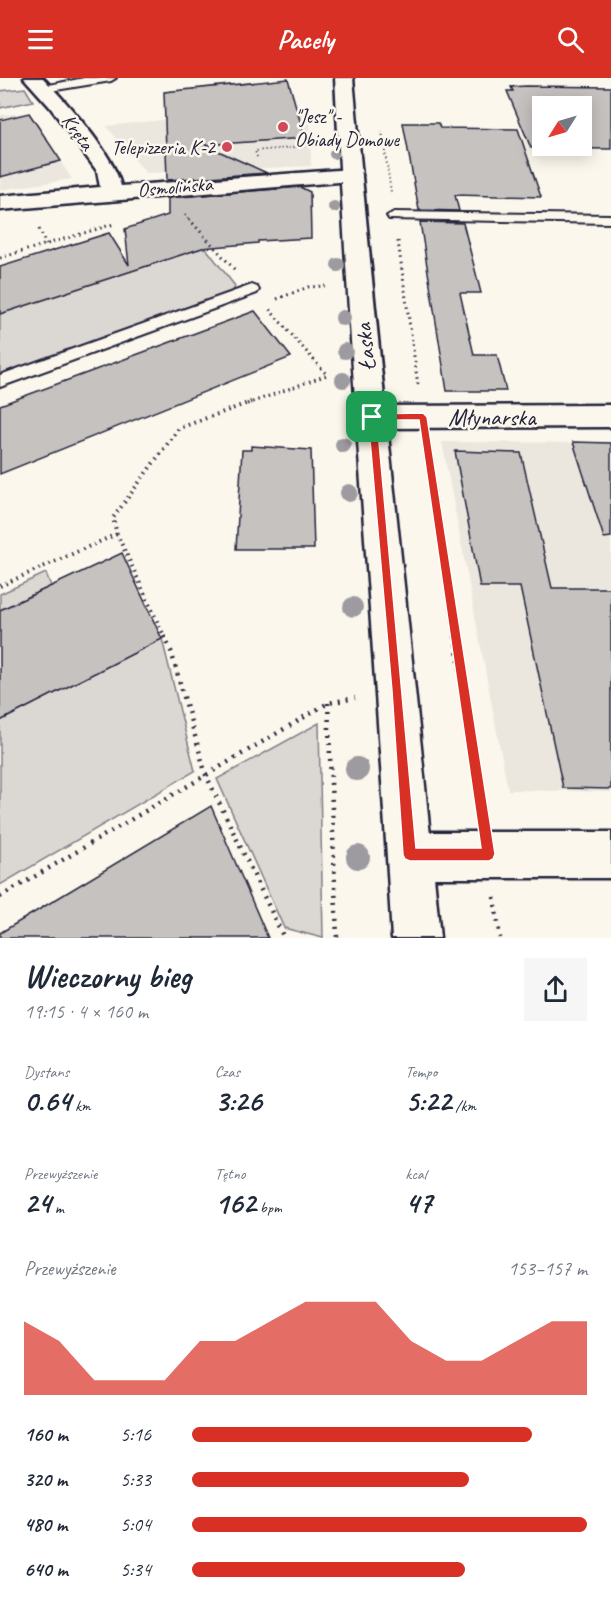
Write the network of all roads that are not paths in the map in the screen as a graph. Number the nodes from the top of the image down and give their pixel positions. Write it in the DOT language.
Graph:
graph roads {
  1 [pos="111,78"];
  2 [pos="344,78"];
  3 [pos="38,83"];
  4 [pos="351,175"];
  5 [pos="112,192"];
  6 [pos="0,203"];
  7 [pos="394,216"];
  8 [pos="611,219"];
  9 [pos="252,290"];
  10 [pos="0,381"];
  11 [pos="611,416"];
  12 [pos="372,417"];
  13 [pos="410,855"];
  14 [pos="611,855"];
  15 [pos="416,938"];
  1 -- 3 [label="lane"];
  2 -- 4 [label="street, Łaska"];
  3 -- 5 [label="street, Kręta"];
  4 -- 5 [label="street, Osmolińska"];
  4 -- 12 [label="street, Łaska"];
  5 -- 6 [label="street, Osmolińska"];
  7 -- 8 [label="lane"];
  9 -- 10 [label="lane"];
  11 -- 12 [label="street, Młynarska"];
  12 -- 13 [label="street, Łaska"];
  13 -- 14 [label="street"];
  13 -- 15 [label="street, Łaska"];
}
